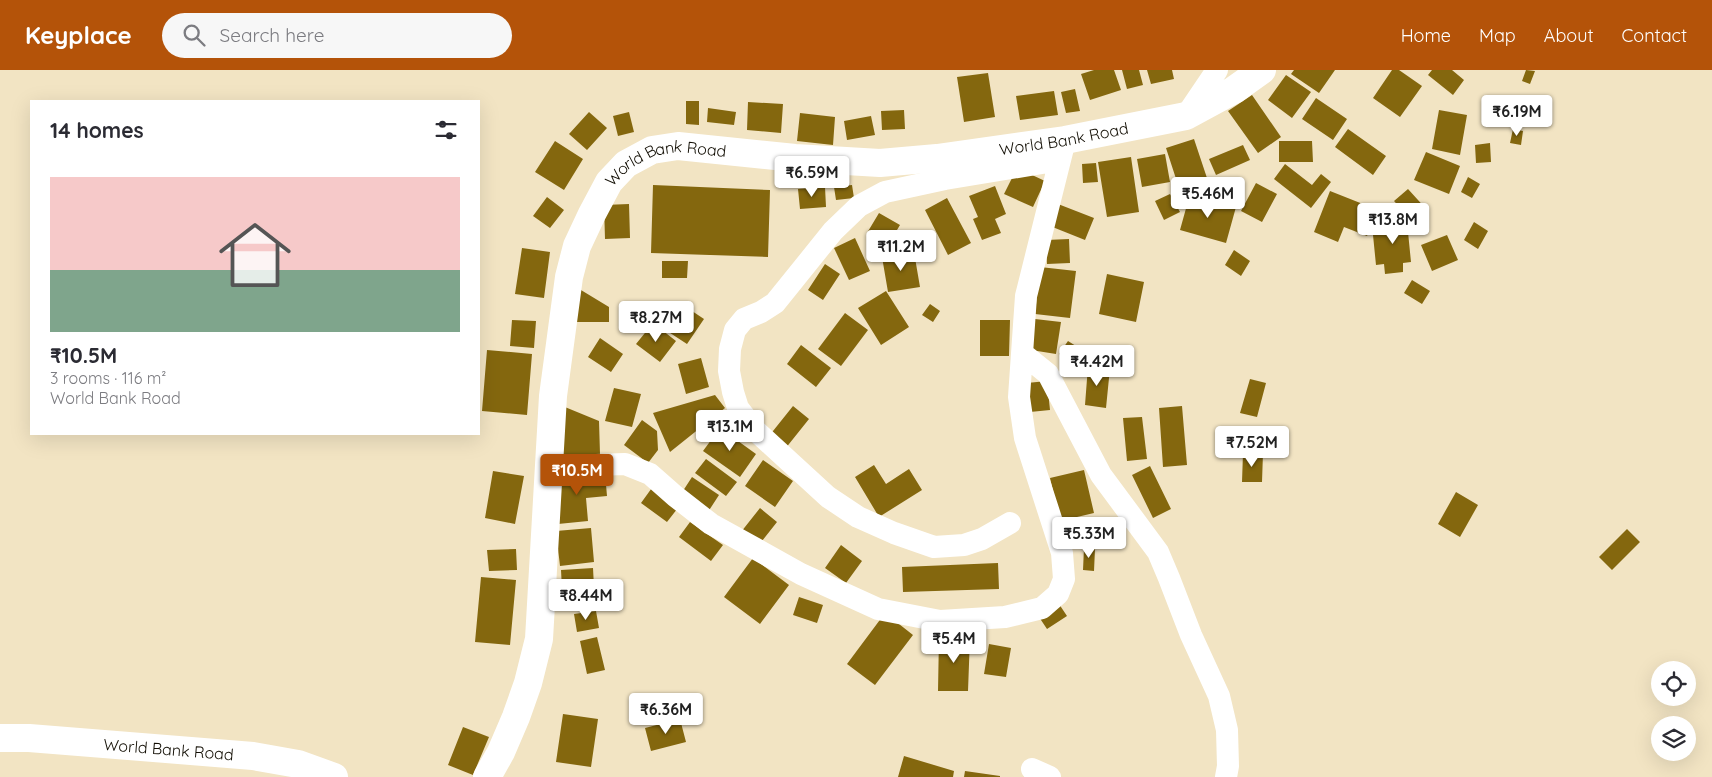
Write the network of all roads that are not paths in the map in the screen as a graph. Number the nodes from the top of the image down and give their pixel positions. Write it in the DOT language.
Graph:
graph roads {
  1 [pos="1217,70"];
  2 [pos="1262,70"];
  3 [pos="1186,116"];
  4 [pos="1063,150"];
  5 [pos="1022,353"];
  6 [pos="548,473"];
  7 [pos="1010,523"];
  8 [pos="0,738"];
  9 [pos="334,777"];
  10 [pos="487,777"];
  11 [pos="1226,777"];
  1 -- 3 [label="street"];
  2 -- 3 [label="main road, World Bank Road"];
  3 -- 4 [label="main road, World Bank Road"];
  4 -- 5 [label="street"];
  4 -- 6 [label="main road, World Bank Road"];
  4 -- 7 [label="street"];
  5 -- 6 [label="street"];
  5 -- 11 [label="street"];
  6 -- 10 [label="main road, World Bank Road"];
  8 -- 9 [label="main road, World Bank Road"];
}
